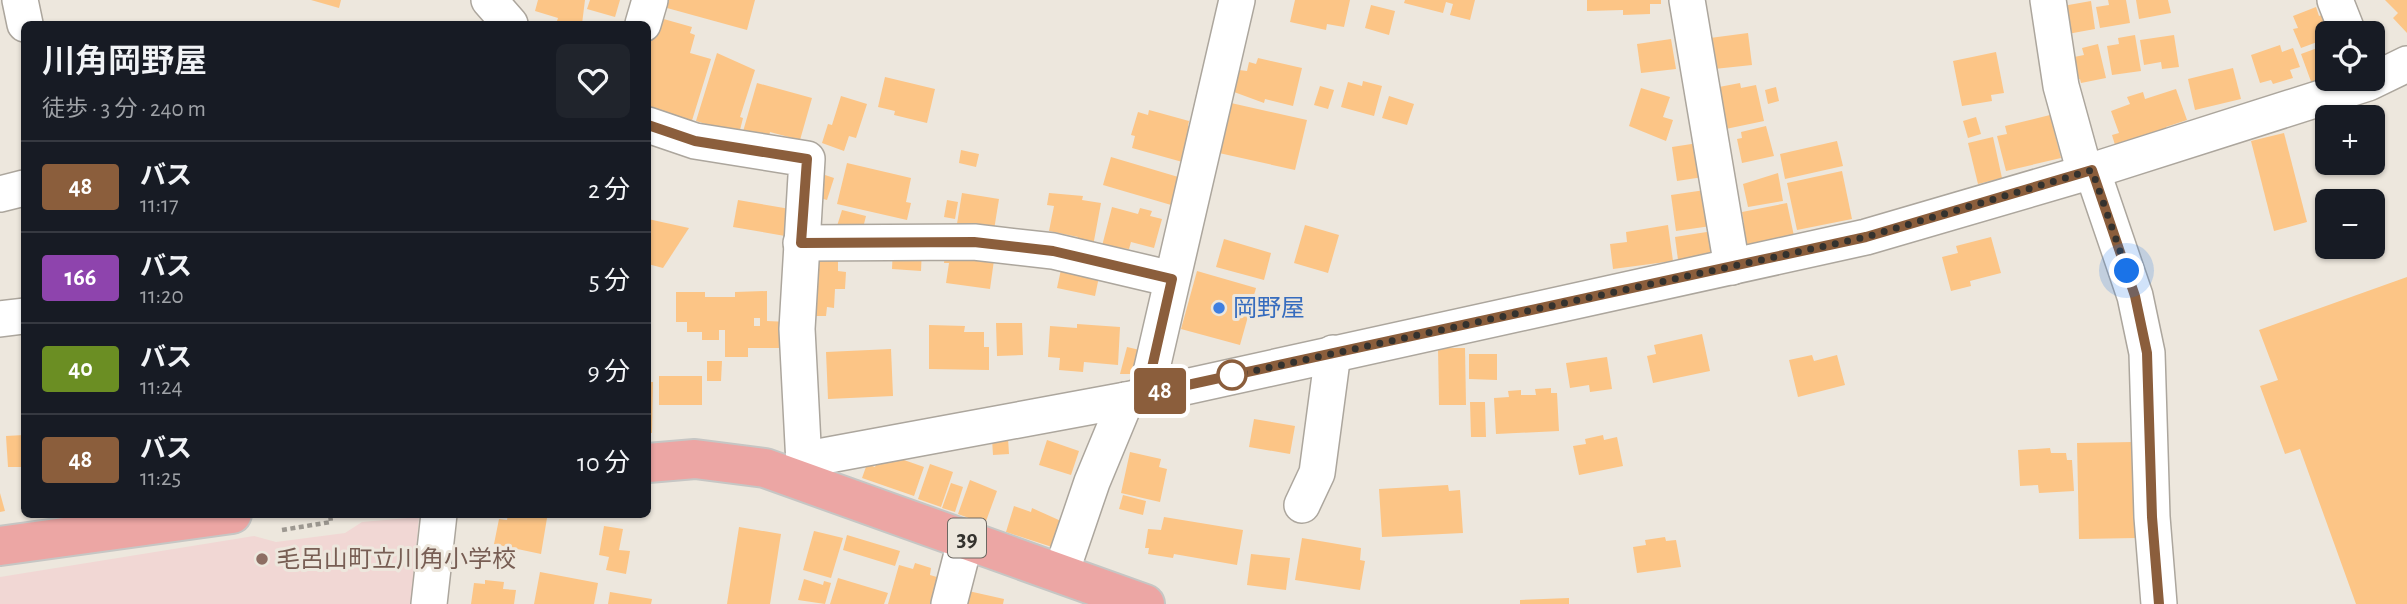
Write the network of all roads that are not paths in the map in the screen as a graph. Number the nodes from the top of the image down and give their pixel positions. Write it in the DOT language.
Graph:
graph roads {
  1 [pos="20,0"];
  2 [pos="489,0"];
  3 [pos="650,0"];
  4 [pos="1237,0"];
  5 [pos="1687,0"];
  6 [pos="2048,0"];
  7 [pos="2335,0"];
  8 [pos="24,21"];
  9 [pos="507,21"];
  10 [pos="644,21"];
  11 [pos="2343,21"];
  12 [pos="2407,64"];
  13 [pos="2385,73"];
  14 [pos="2336,91"];
  15 [pos="651,126"];
  16 [pos="2089,171"];
  17 [pos="21,189"];
  18 [pos="0,194"];
  19 [pos="801,243"];
  20 [pos="1732,267"];
  21 [pos="1172,279"];
  22 [pos="21,316"];
  23 [pos="0,319"];
  24 [pos="1333,353"];
  25 [pos="1136,397"];
  26 [pos="651,463"];
  27 [pos="796,470"];
  28 [pos="1301,505"];
  29 [pos="161,518"];
  30 [pos="439,518"];
  31 [pos="126,520"];
  32 [pos="966,538"];
  33 [pos="0,545"];
  34 [pos="1069,585"];
  35 [pos="429,604"];
  36 [pos="949,604"];
  37 [pos="1145,604"];
  38 [pos="2159,604"];
  1 -- 8 [label="street"];
  2 -- 9 [label="street"];
  3 -- 10 [label="street"];
  4 -- 21 [label="street"];
  5 -- 20 [label="street"];
  6 -- 16 [label="street"];
  7 -- 11 [label="street"];
  12 -- 13 [label="street"];
  14 -- 16 [label="street"];
  15 -- 19 [label="street"];
  16 -- 20 [label="street"];
  16 -- 38 [label="street"];
  17 -- 18 [label="street"];
  19 -- 21 [label="street"];
  19 -- 27 [label="street"];
  20 -- 24 [label="street"];
  21 -- 25 [label="street"];
  22 -- 23 [label="street"];
  24 -- 25 [label="street"];
  24 -- 28 [label="street"];
  25 -- 27 [label="street"];
  25 -- 34 [label="street"];
  26 -- 27 [label="main road, 39"];
  27 -- 32 [label="main road, 39"];
  29 -- 31 [label="main road"];
  30 -- 35 [label="street"];
  31 -- 33 [label="main road"];
  32 -- 34 [label="main road, 39"];
  32 -- 36 [label="street"];
  34 -- 37 [label="main road, 39"];
}
